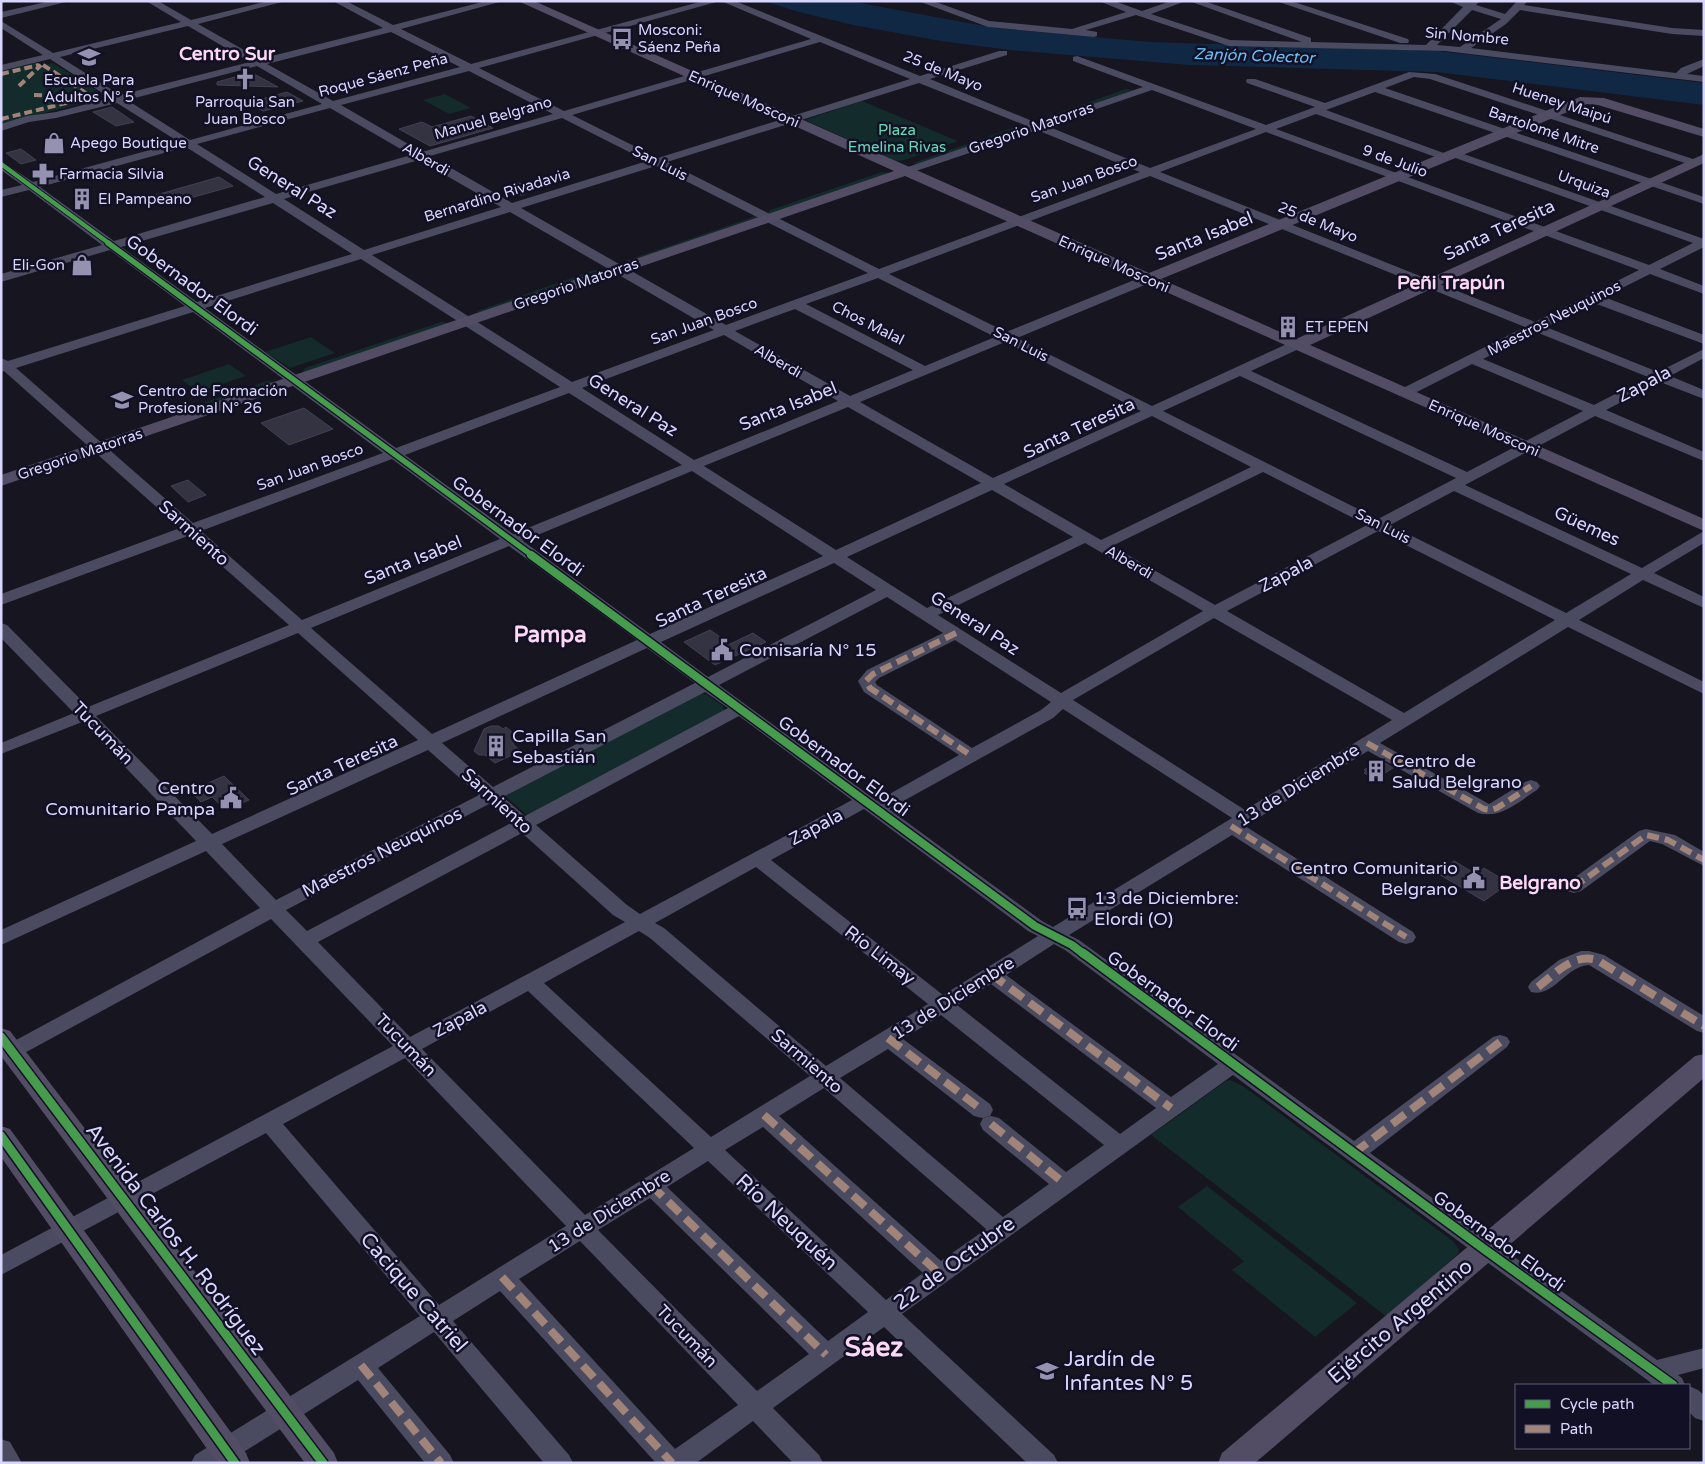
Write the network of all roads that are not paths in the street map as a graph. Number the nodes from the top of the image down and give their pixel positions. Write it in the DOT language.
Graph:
graph roads {
  1 [pos="65,1"];
  2 [pos="151,1"];
  3 [pos="281,1"];
  4 [pos="338,1"];
  5 [pos="498,1"];
  6 [pos="524,1"];
  7 [pos="715,1"];
  8 [pos="726,1"];
  9 [pos="923,1"];
  10 [pos="951,1"];
  11 [pos="1104,1"];
  12 [pos="1181,1"];
  13 [pos="1194,1"];
  14 [pos="1281,1"];
  15 [pos="1316,1"];
  16 [pos="1454,1"];
  17 [pos="1473,4"];
  18 [pos="1521,4"];
  19 [pos="936,6"];
  20 [pos="1298,7"];
  21 [pos="1138,13"];
  22 [pos="1,15"];
  23 [pos="1508,18"];
  24 [pos="189,23"];
  25 [pos="1,24"];
  26 [pos="392,28"];
  27 [pos="1070,32"];
  28 [pos="1703,33"];
  29 [pos="596,34"];
  30 [pos="1094,34"];
  31 [pos="821,39"];
  32 [pos="1313,45"];
  33 [pos="1415,47"];
  34 [pos="1429,47"];
  35 [pos="1462,50"];
  36 [pos="1003,53"];
  37 [pos="51,56"];
  38 [pos="1077,59"];
  39 [pos="257,62"];
  40 [pos="1704,62"];
  41 [pos="1,68"];
  42 [pos="470,68"];
  43 [pos="1419,74"];
  44 [pos="1678,76"];
  45 [pos="693,77"];
  46 [pos="1704,79"];
  47 [pos="920,80"];
  48 [pos="1251,81"];
  49 [pos="1140,82"];
  50 [pos="1152,87"];
  51 [pos="1374,88"];
  52 [pos="116,98"];
  53 [pos="332,105"];
  54 [pos="1320,109"];
  55 [pos="564,114"];
  56 [pos="1549,115"];
  57 [pos="791,120"];
  58 [pos="1025,122"];
  59 [pos="1037,126"];
  60 [pos="1,128"];
  61 [pos="1266,129"];
  62 [pos="1505,133"];
  63 [pos="1704,133"];
  64 [pos="188,144"];
  65 [pos="1449,155"];
  66 [pos="420,156"];
  67 [pos="1699,160"];
  68 [pos="658,162"];
  69 [pos="1,164"];
  70 [pos="900,169"];
  71 [pos="1150,172"];
  72 [pos="1397,177"];
  73 [pos="1651,183"];
  74 [pos="32,186"];
  75 [pos="1,194"];
  76 [pos="274,198"];
  77 [pos="1704,201"];
  78 [pos="1600,206"];
  79 [pos="511,208"];
  80 [pos="764,215"];
  81 [pos="1018,221"];
  82 [pos="1280,224"];
  83 [pos="1544,231"];
  84 [pos="1704,243"];
  85 [pos="112,246"];
  86 [pos="362,255"];
  87 [pos="613,266"];
  88 [pos="1650,270"];
  89 [pos="879,273"];
  90 [pos="1,278"];
  91 [pos="1148,279"];
  92 [pos="1429,284"];
  93 [pos="1704,290"];
  94 [pos="1594,298"];
  95 [pos="796,304"];
  96 [pos="196,307"];
  97 [pos="462,318"];
  98 [pos="1535,327"];
  99 [pos="725,330"];
  100 [pos="1007,337"];
  101 [pos="1704,340"];
  102 [pos="1296,345"];
  103 [pos="1704,353"];
  104 [pos="1472,359"];
  105 [pos="3,365"];
  106 [pos="925,370"];
  107 [pos="1240,371"];
  108 [pos="290,377"];
  109 [pos="1658,377"];
  110 [pos="571,388"];
  111 [pos="1404,393"];
  112 [pos="1704,395"];
  113 [pos="849,402"];
  114 [pos="1153,410"];
  115 [pos="1594,411"];
  116 [pos="94,444"];
  117 [pos="1526,447"];
  118 [pos="394,453"];
  119 [pos="1704,457"];
  120 [pos="693,466"];
  121 [pos="1264,466"];
  122 [pos="1,469"];
  123 [pos="1,481"];
  124 [pos="1461,481"];
  125 [pos="993,484"];
  126 [pos="1380,524"];
  127 [pos="1704,526"];
  128 [pos="190,529"];
  129 [pos="1704,536"];
  130 [pos="1086,537"];
  131 [pos="512,540"];
  132 [pos="1100,546"];
  133 [pos="835,556"];
  134 [pos="1642,574"];
  135 [pos="888,590"];
  136 [pos="1,600"];
  137 [pos="1704,603"];
  138 [pos="1215,611"];
  139 [pos="926,614"];
  140 [pos="1568,619"];
  141 [pos="300,627"];
  142 [pos="1,628"];
  143 [pos="956,634"];
  144 [pos="649,641"];
  145 [pos="706,684"];
  146 [pos="1704,689"];
  147 [pos="1062,701"];
  148 [pos="740,709"];
  149 [pos="85,715"];
  150 [pos="1404,720"];
  151 [pos="430,742"];
  152 [pos="1367,743"];
  153 [pos="1,750"];
  154 [pos="972,756"];
  155 [pos="1531,786"];
  156 [pos="491,796"];
  157 [pos="871,805"];
  158 [pos="1238,822"];
  159 [pos="523,825"];
  160 [pos="209,843"];
  161 [pos="758,859"];
  162 [pos="1704,860"];
  163 [pos="1574,887"];
  164 [pos="274,909"];
  165 [pos="640,922"];
  166 [pos="1053,936"];
  167 [pos="1,938"];
  168 [pos="1406,938"];
  169 [pos="304,941"];
  170 [pos="991,974"];
  171 [pos="530,981"];
  172 [pos="1538,988"];
  173 [pos="942,1004"];
  174 [pos="1704,1026"];
  175 [pos="888,1038"];
  176 [pos="1500,1042"];
  177 [pos="7,1044"];
  178 [pos="408,1047"];
  179 [pos="1704,1063"];
  180 [pos="1233,1064"];
  181 [pos="825,1077"];
  182 [pos="1171,1108"];
  183 [pos="764,1115"];
  184 [pos="269,1122"];
  185 [pos="1,1136"];
  186 [pos="1120,1145"];
  187 [pos="709,1149"];
  188 [pos="1354,1153"];
  189 [pos="1065,1184"];
  190 [pos="651,1185"];
  191 [pos="124,1200"];
  192 [pos="582,1228"];
  193 [pos="1002,1229"];
  194 [pos="68,1230"];
  195 [pos="1484,1249"];
  196 [pos="1,1266"];
  197 [pos="940,1274"];
  198 [pos="502,1278"];
  199 [pos="885,1313"];
  200 [pos="437,1318"];
  201 [pos="826,1355"];
  202 [pos="1704,1358"];
  203 [pos="361,1365"];
  204 [pos="1653,1371"];
  205 [pos="1672,1384"];
  206 [pos="1690,1398"];
  207 [pos="755,1406"];
  208 [pos="1704,1410"];
  209 [pos="285,1412"];
  210 [pos="1,1450"];
  211 [pos="221,1458"];
  212 [pos="9,1463"];
  213 [pos="323,1463"];
  214 [pos="441,1463"];
  215 [pos="560,1463"];
  216 [pos="674,1463"];
  217 [pos="810,1463"];
  218 [pos="1045,1463"];
  219 [pos="1233,1463"];
  1 -- 22 [label="street"];
  2 -- 24 [label="street, Alberdi"];
  3 -- 24 [label="street"];
  4 -- 26 [label="street, San Luis"];
  5 -- 26 [label="street"];
  6 -- 29 [label="main road, Enrique Mosconi"];
  7 -- 29 [label="street, Roque Sáenz Peña"];
  8 -- 31 [label="street, 25 de Mayo"];
  9 -- 19 [label="street"];
  10 -- 19 [label="street"];
  11 -- 21 [label="street"];
  12 -- 21 [label="street"];
  13 -- 32 [label="street"];
  14 -- 20 [label="street"];
  15 -- 20 [label="street"];
  16 -- 17 [label="street"];
  17 -- 23 [label="street"];
  17 -- 34 [label="street"];
  18 -- 23 [label="street"];
  18 -- 28 [label="street"];
  19 -- 27 [label="street"];
  20 -- 33 [label="street"];
  21 -- 27 [label="street"];
  21 -- 32 [label="street, Sin Nombre"];
  23 -- 35 [label="street"];
  24 -- 37 [label="street"];
  24 -- 39 [label="street, Alberdi"];
  25 -- 37 [label="street, General Paz"];
  26 -- 39 [label="street"];
  26 -- 42 [label="street, San Luis"];
  27 -- 30 [label="street"];
  29 -- 42 [label="street, Roque Sáenz Peña"];
  29 -- 45 [label="main road, Enrique Mosconi"];
  31 -- 45 [label="street, Manuel Belgrano"];
  31 -- 47 [label="street, 25 de Mayo"];
  32 -- 33 [label="street, Sin Nombre"];
  33 -- 34 [label="street, Sin Nombre"];
  34 -- 35 [label="street, Sin Nombre"];
  35 -- 44 [label="street, Sin Nombre"];
  36 -- 47 [label="street, Bernardino Rivadavia"];
  37 -- 41 [label="street"];
  37 -- 52 [label="street, General Paz"];
  38 -- 49 [label="street, 9 de Julio"];
  39 -- 52 [label="street"];
  39 -- 53 [label="street, Alberdi"];
  40 -- 44 [label="street"];
  42 -- 53 [label="street, Roque Sáenz Peña"];
  42 -- 55 [label="street, San Luis"];
  43 -- 51 [label="street, San Juan Bosco"];
  43 -- 56 [label="street, Hueney Maipú"];
  44 -- 46 [label="street, Sin Nombre"];
  45 -- 55 [label="street, Manuel Belgrano"];
  45 -- 57 [label="main road, Enrique Mosconi"];
  47 -- 57 [label="street, Bernardino Rivadavia"];
  47 -- 58 [label="street, 25 de Mayo"];
  48 -- 54 [label="street, Urquiza"];
  49 -- 50 [label="street, 9 de Julio"];
  49 -- 58 [label="street, Gregorio Matorras"];
  50 -- 59 [label="street, Gregorio Matorras"];
  50 -- 61 [label="street, 9 de Julio"];
  51 -- 54 [label="street, San Juan Bosco"];
  51 -- 62 [label="street, Bartolomé Mitre"];
  52 -- 60 [label="street"];
  52 -- 64 [label="street, General Paz"];
  53 -- 64 [label="street, Roque Sáenz Peña"];
  53 -- 66 [label="street, Alberdi"];
  54 -- 61 [label="street, San Juan Bosco"];
  54 -- 65 [label="street, Urquiza"];
  55 -- 66 [label="street, Manuel Belgrano"];
  55 -- 68 [label="street, San Luis"];
  56 -- 62 [label="main road, Santa Isabel"];
  56 -- 63 [label="main road, Santa Isabel"];
  56 -- 67 [label="street, Hueney Maipú"];
  57 -- 68 [label="street, Bernardino Rivadavia"];
  57 -- 70 [label="main road, Enrique Mosconi"];
  58 -- 59 [label="street, 25 de Mayo"];
  58 -- 70 [label="street, Gregorio Matorras"];
  59 -- 70 [label="street, Gregorio Matorras"];
  59 -- 71 [label="street, 25 de Mayo"];
  61 -- 71 [label="street, San Juan Bosco"];
  61 -- 72 [label="street, 9 de Julio"];
  62 -- 65 [label="main road, Santa Isabel"];
  62 -- 73 [label="street, Bartolomé Mitre"];
  64 -- 74 [label="street, Roque Sáenz Peña"];
  64 -- 76 [label="street, General Paz"];
  65 -- 72 [label="main road, Santa Isabel"];
  65 -- 78 [label="street, Urquiza"];
  66 -- 76 [label="street, Manuel Belgrano"];
  66 -- 79 [label="street, Alberdi"];
  67 -- 73 [label="main road, Santa Teresita"];
  68 -- 79 [label="street, Bernardino Rivadavia"];
  68 -- 80 [label="street, San Luis"];
  69 -- 74 [label="street, Gobernador Elordi"];
  70 -- 80 [label="main road, Gregorio Matorras"];
  70 -- 81 [label="main road, Enrique Mosconi"];
  71 -- 81 [label="street, San Juan Bosco"];
  71 -- 82 [label="street, 25 de Mayo"];
  72 -- 82 [label="main road, Santa Isabel"];
  72 -- 83 [label="street, 9 de Julio"];
  73 -- 77 [label="street, Bartolomé Mitre"];
  73 -- 78 [label="main road, Santa Teresita"];
  74 -- 75 [label="street, Roque Sáenz Peña"];
  74 -- 85 [label="street, Gobernador Elordi"];
  76 -- 85 [label="street, Manuel Belgrano"];
  76 -- 86 [label="street, General Paz"];
  78 -- 83 [label="main road, Santa Teresita"];
  78 -- 84 [label="street, Urquiza"];
  79 -- 86 [label="street, Bernardino Rivadavia"];
  79 -- 87 [label="street, Alberdi"];
  80 -- 87 [label="main road, Gregorio Matorras"];
  80 -- 89 [label="street, San Luis"];
  81 -- 89 [label="street, San Juan Bosco"];
  81 -- 91 [label="main road, Enrique Mosconi"];
  82 -- 91 [label="main road, Santa Isabel"];
  82 -- 92 [label="street, 25 de Mayo"];
  83 -- 88 [label="street, 9 de Julio"];
  83 -- 92 [label="main road, Santa Teresita"];
  84 -- 88 [label="street, Maestros Neuquinos"];
  85 -- 90 [label="street, Manuel Belgrano"];
  85 -- 96 [label="street, Gobernador Elordi"];
  86 -- 96 [label="street, Bernardino Rivadavia"];
  86 -- 97 [label="street, General Paz"];
  87 -- 97 [label="main road, Gregorio Matorras"];
  87 -- 99 [label="street, Alberdi"];
  88 -- 93 [label="street, 9 de Julio"];
  88 -- 94 [label="street, Maestros Neuquinos"];
  89 -- 95 [label="street, San Juan Bosco"];
  89 -- 100 [label="street, San Luis"];
  91 -- 100 [label="street, Santa Isabel"];
  91 -- 102 [label="main road, Enrique Mosconi"];
  92 -- 98 [label="street, 25 de Mayo"];
  92 -- 102 [label="main road, Santa Teresita"];
  94 -- 98 [label="street, Maestros Neuquinos"];
  94 -- 101 [label="street"];
  95 -- 99 [label="street, San Juan Bosco"];
  95 -- 106 [label="street, Chos Malal"];
  96 -- 105 [label="street, Bernardino Rivadavia"];
  96 -- 108 [label="street, Gobernador Elordi"];
  97 -- 108 [label="main road, Gregorio Matorras"];
  97 -- 110 [label="street, General Paz"];
  98 -- 104 [label="street, Maestros Neuquinos"];
  98 -- 109 [label="street, 25 de Mayo"];
  99 -- 110 [label="street, San Juan Bosco"];
  99 -- 113 [label="street, Alberdi"];
  100 -- 106 [label="street, Santa Isabel"];
  100 -- 114 [label="street, San Luis"];
  102 -- 107 [label="street, Santa Teresita"];
  102 -- 111 [label="main road, Enrique Mosconi"];
  103 -- 109 [label="street, Zapala"];
  104 -- 111 [label="street, Maestros Neuquinos"];
  104 -- 115 [label="street"];
  105 -- 116 [label="street, Sarmiento"];
  106 -- 113 [label="street, Santa Isabel"];
  107 -- 114 [label="street, Santa Teresita"];
  107 -- 124 [label="street, Güemes"];
  108 -- 116 [label="main road, Gregorio Matorras"];
  108 -- 118 [label="street, Gobernador Elordi"];
  109 -- 112 [label="street, 25 de Mayo"];
  109 -- 115 [label="street, Zapala"];
  110 -- 118 [label="street, San Juan Bosco"];
  110 -- 120 [label="street, General Paz"];
  111 -- 117 [label="main road, Enrique Mosconi"];
  113 -- 120 [label="street, Santa Isabel"];
  113 -- 125 [label="street, Alberdi"];
  114 -- 121 [label="street, San Luis"];
  114 -- 125 [label="street, Santa Teresita"];
  115 -- 117 [label="street, Zapala"];
  115 -- 119 [label="street"];
  116 -- 122 [label="main road, Gregorio Matorras"];
  116 -- 123 [label="main road, Gregorio Matorras"];
  116 -- 128 [label="street, Sarmiento"];
  117 -- 124 [label="street, Zapala"];
  117 -- 127 [label="main road, Enrique Mosconi"];
  118 -- 128 [label="street, San Juan Bosco"];
  118 -- 131 [label="street, Gobernador Elordi"];
  120 -- 131 [label="street, Santa Isabel"];
  120 -- 133 [label="street, General Paz"];
  121 -- 126 [label="street, San Luis"];
  121 -- 132 [label="street"];
  124 -- 126 [label="street, Zapala"];
  124 -- 134 [label="street, Güemes"];
  125 -- 130 [label="street, Alberdi"];
  125 -- 133 [label="street, Santa Teresita"];
  126 -- 138 [label="street, Zapala"];
  126 -- 140 [label="street, San Luis"];
  128 -- 136 [label="street, San Juan Bosco"];
  128 -- 141 [label="street, Sarmiento"];
  129 -- 134 [label="street, 13 de Diciembre"];
  130 -- 132 [label="street, Alberdi"];
  130 -- 139 [label="street"];
  131 -- 141 [label="street, Santa Isabel"];
  131 -- 144 [label="street, Gobernador Elordi"];
  132 -- 138 [label="street, Alberdi"];
  133 -- 135 [label="street, General Paz"];
  133 -- 144 [label="street, Santa Teresita"];
  134 -- 137 [label="street, Güemes"];
  134 -- 140 [label="street, 13 de Diciembre"];
  135 -- 139 [label="street, General Paz"];
  135 -- 145 [label="street, Maestros Neuquinos"];
  138 -- 147 [label="street, Zapala"];
  138 -- 150 [label="street, Alberdi"];
  139 -- 143 [label="street, General Paz"];
  140 -- 146 [label="street, San Luis"];
  140 -- 150 [label="street, 13 de Diciembre"];
  141 -- 149 [label="street, Santa Isabel"];
  141 -- 151 [label="street, Sarmiento"];
  142 -- 149 [label="street, Tucumán"];
  143 -- 147 [label="street, General Paz"];
  143 -- 154 [label="street"];
  144 -- 145 [label="street, Gobernador Elordi"];
  144 -- 151 [label="street, Santa Teresita"];
  145 -- 148 [label="street, Gobernador Elordi"];
  145 -- 156 [label="street, Maestros Neuquinos"];
  147 -- 154 [label="street, Zapala"];
  147 -- 158 [label="street, General Paz"];
  148 -- 157 [label="street, Gobernador Elordi"];
  148 -- 159 [label="street"];
  149 -- 153 [label="street, Santa Isabel"];
  149 -- 160 [label="street, Tucumán"];
  150 -- 152 [label="street, 13 de Diciembre"];
  151 -- 156 [label="street, Sarmiento"];
  151 -- 160 [label="street, Santa Teresita"];
  152 -- 155 [label="street"];
  152 -- 158 [label="street, 13 de Diciembre"];
  154 -- 157 [label="street, Zapala"];
  156 -- 159 [label="street, Sarmiento"];
  156 -- 164 [label="street, Maestros Neuquinos"];
  157 -- 161 [label="street, Zapala"];
  157 -- 166 [label="street, Gobernador Elordi"];
  158 -- 166 [label="street, 13 de Diciembre"];
  158 -- 168 [label="street, General Paz"];
  159 -- 165 [label="street, Sarmiento"];
  159 -- 169 [label="street"];
  160 -- 164 [label="street, Tucumán"];
  160 -- 167 [label="street, Santa Teresita"];
  161 -- 165 [label="street, Zapala"];
  161 -- 173 [label="street, Río Limay"];
  162 -- 163 [label="street"];
  164 -- 169 [label="street, Tucumán"];
  164 -- 177 [label="street, Maestros Neuquinos"];
  165 -- 171 [label="street, Zapala"];
  165 -- 181 [label="street, Sarmiento"];
  166 -- 170 [label="street, 13 de Diciembre"];
  166 -- 180 [label="street, Gobernador Elordi"];
  169 -- 178 [label="street, Tucumán"];
  170 -- 173 [label="street, 13 de Diciembre"];
  170 -- 182 [label="street"];
  171 -- 178 [label="street, Zapala"];
  171 -- 187 [label="street, Río Neuquén"];
  172 -- 174 [label="street"];
  173 -- 175 [label="street, 13 de Diciembre"];
  173 -- 186 [label="street, Río Limay"];
  175 -- 181 [label="street, 13 de Diciembre"];
  175 -- 189 [label="street"];
  176 -- 188 [label="street"];
  177 -- 191 [label="main road, Avenida Carlos H. Rodríguez"];
  178 -- 184 [label="street, Zapala"];
  178 -- 192 [label="street, Tucumán"];
  179 -- 195 [label="main road, Ejército Argentino"];
  180 -- 182 [label="street, 22 de Octubre"];
  180 -- 188 [label="street, Gobernador Elordi"];
  181 -- 183 [label="street, 13 de Diciembre"];
  181 -- 193 [label="street, Sarmiento"];
  182 -- 186 [label="street, 22 de Octubre"];
  183 -- 187 [label="street, 13 de Diciembre"];
  183 -- 197 [label="street"];
  184 -- 191 [label="street, Zapala"];
  184 -- 200 [label="street, Cacique Catriel"];
  185 -- 194 [label="main road"];
  186 -- 189 [label="street, 22 de Octubre"];
  187 -- 190 [label="street, 13 de Diciembre"];
  187 -- 199 [label="street, Río Neuquén"];
  188 -- 195 [label="street, Gobernador Elordi"];
  189 -- 193 [label="street, 22 de Octubre"];
  190 -- 192 [label="street, 13 de Diciembre"];
  190 -- 201 [label="street"];
  191 -- 194 [label="street, Zapala"];
  191 -- 209 [label="main road, Avenida Carlos H. Rodríguez"];
  192 -- 198 [label="street, 13 de Diciembre"];
  192 -- 207 [label="street, Tucumán"];
  193 -- 197 [label="street, 22 de Octubre"];
  194 -- 196 [label="street, Zapala"];
  194 -- 211 [label="main road"];
  195 -- 204 [label="street, Gobernador Elordi"];
  195 -- 219 [label="main road, Ejército Argentino"];
  197 -- 199 [label="street, 22 de Octubre"];
  198 -- 200 [label="street, 13 de Diciembre"];
  198 -- 216 [label="street"];
  199 -- 201 [label="street, 22 de Octubre"];
  199 -- 218 [label="street, Río Neuquén"];
  200 -- 203 [label="street, 13 de Diciembre"];
  200 -- 215 [label="street, Cacique Catriel"];
  201 -- 207 [label="street, 22 de Octubre"];
  202 -- 204 [label="street"];
  203 -- 209 [label="street, 13 de Diciembre"];
  203 -- 214 [label="street"];
  204 -- 205 [label="street, Gobernador Elordi"];
  206 -- 208 [label="street"];
  207 -- 216 [label="street, 22 de Octubre"];
  207 -- 217 [label="street, Tucumán"];
  209 -- 211 [label="street, 13 de Diciembre"];
  209 -- 213 [label="main road, Avenida Carlos H. Rodríguez"];
  210 -- 212 [label="street"];
}
